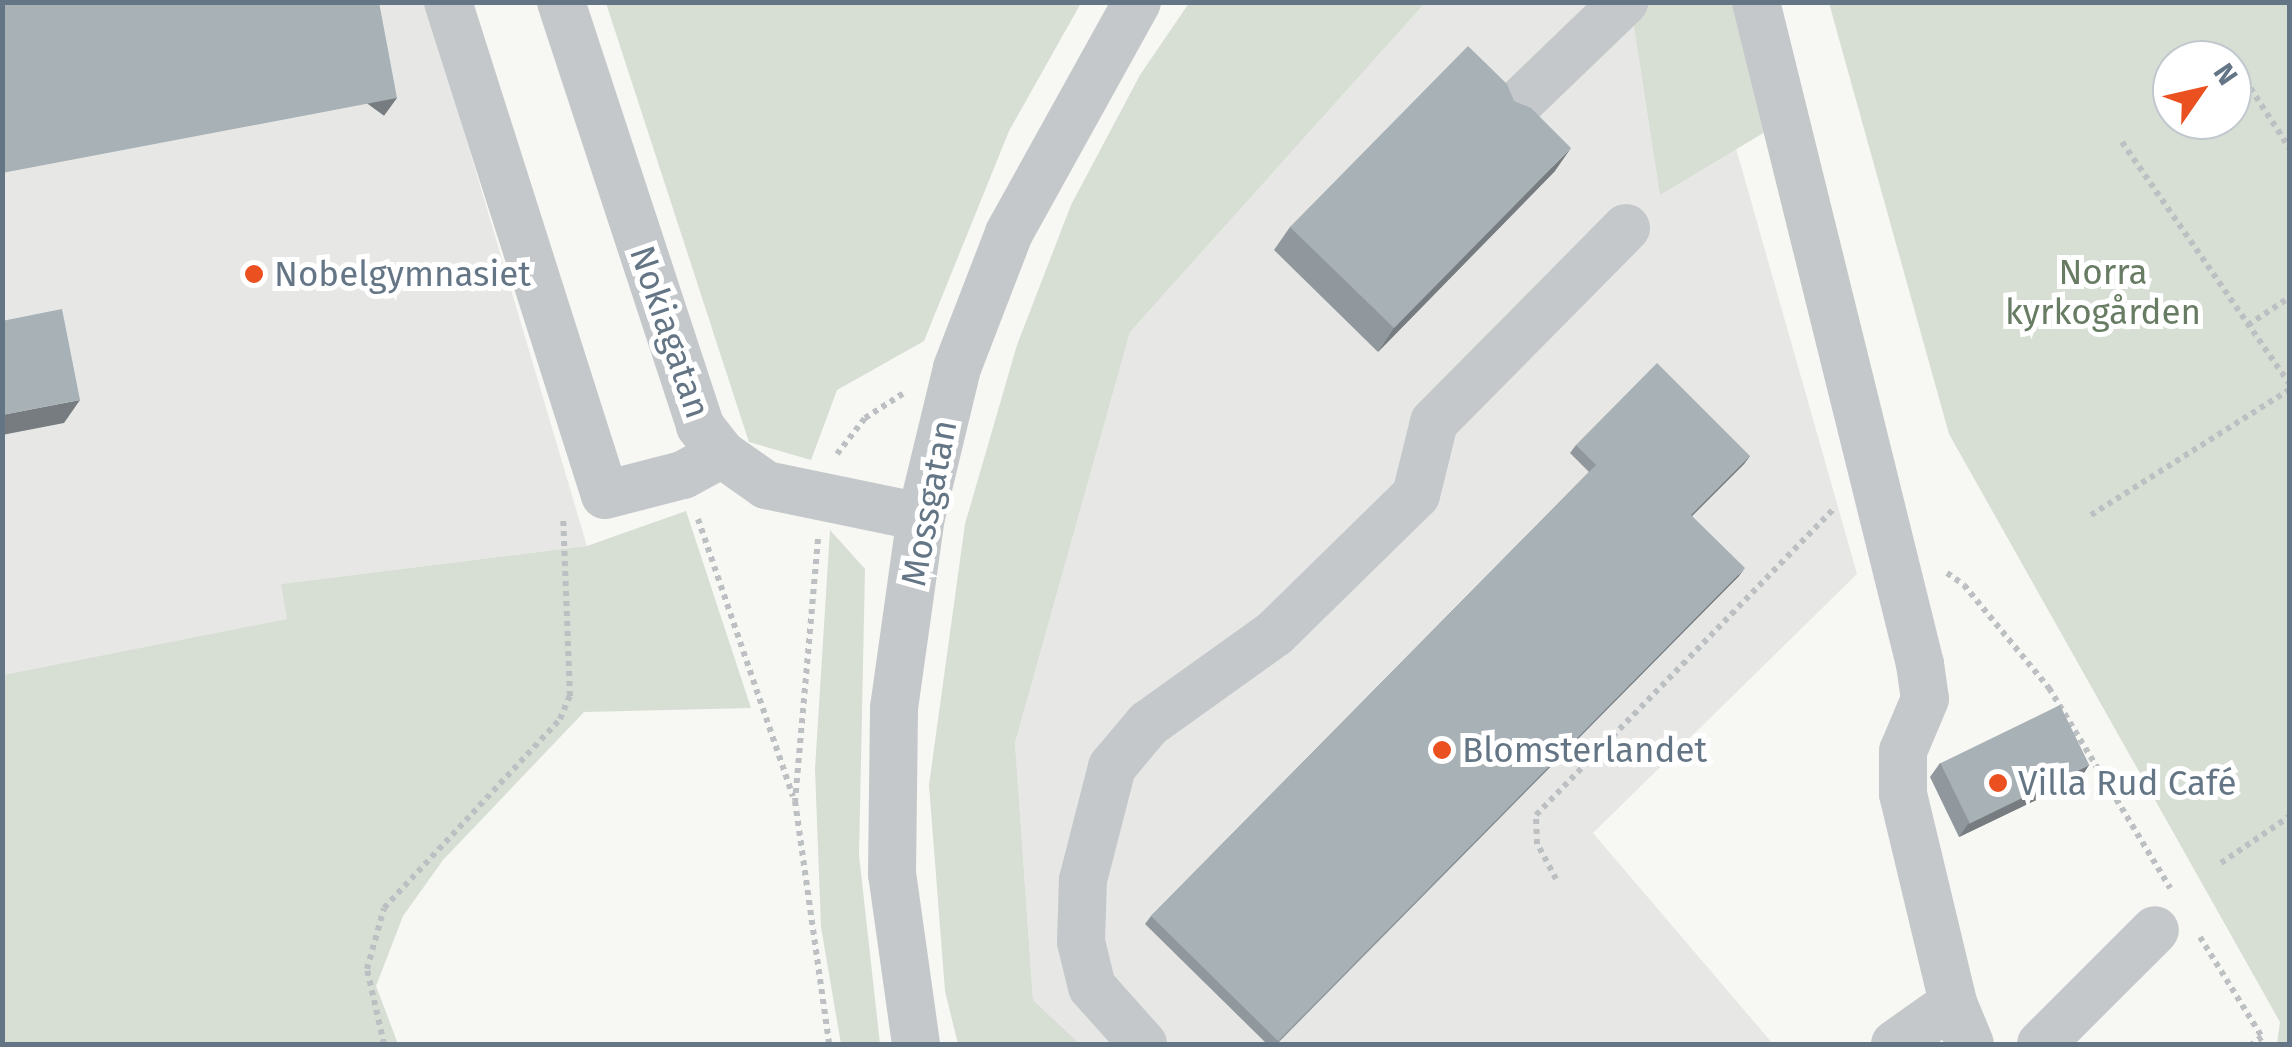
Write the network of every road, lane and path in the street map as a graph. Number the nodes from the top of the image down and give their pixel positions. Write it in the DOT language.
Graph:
graph roads {
  1 [pos="448,2"];
  2 [pos="562,2"];
  3 [pos="1137,2"];
  4 [pos="1624,2"];
  5 [pos="1756,2"];
  6 [pos="2252,91"];
  7 [pos="1517,104"];
  8 [pos="2122,142"];
  9 [pos="2290,149"];
  10 [pos="1626,228"];
  11 [pos="2290,298"];
  12 [pos="2248,326"];
  13 [pos="2290,387"];
  14 [pos="722,454"];
  15 [pos="1874,491"];
  16 [pos="692,502"];
  17 [pos="562,503"];
  18 [pos="2091,516"];
  19 [pos="920,517"];
  20 [pos="819,534"];
  21 [pos="1893,570"];
  22 [pos="794,801"];
  23 [pos="2290,816"];
  24 [pos="2221,863"];
  25 [pos="1556,878"];
  26 [pos="2175,918"];
  27 [pos="1962,1024"];
  28 [pos="384,1044"];
  29 [pos="829,1044"];
  30 [pos="916,1044"];
  31 [pos="1143,1044"];
  32 [pos="1895,1044"];
  33 [pos="2041,1044"];
  34 [pos="2252,1044"];
  1 -- 14 [label="street"];
  2 -- 14 [label="street, Nokiagatan"];
  3 -- 19 [label="street, Mossgatan"];
  4 -- 7 [label="street"];
  5 -- 15 [label="street"];
  6 -- 9 [label="path"];
  8 -- 12 [label="path"];
  10 -- 31 [label="street"];
  11 -- 12 [label="path"];
  12 -- 13 [label="path"];
  13 -- 18 [label="path"];
  14 -- 19 [label="street, Nokiagatan"];
  15 -- 21 [label="street"];
  15 -- 25 [label="path"];
  16 -- 22 [label="path"];
  17 -- 28 [label="path"];
  19 -- 30 [label="street, Mossgatan"];
  20 -- 22 [label="path"];
  21 -- 26 [label="path"];
  21 -- 27 [label="street"];
  22 -- 29 [label="path"];
  23 -- 24 [label="path"];
  26 -- 33 [label="street"];
  26 -- 34 [label="path"];
  27 -- 32 [label="street"];
}
